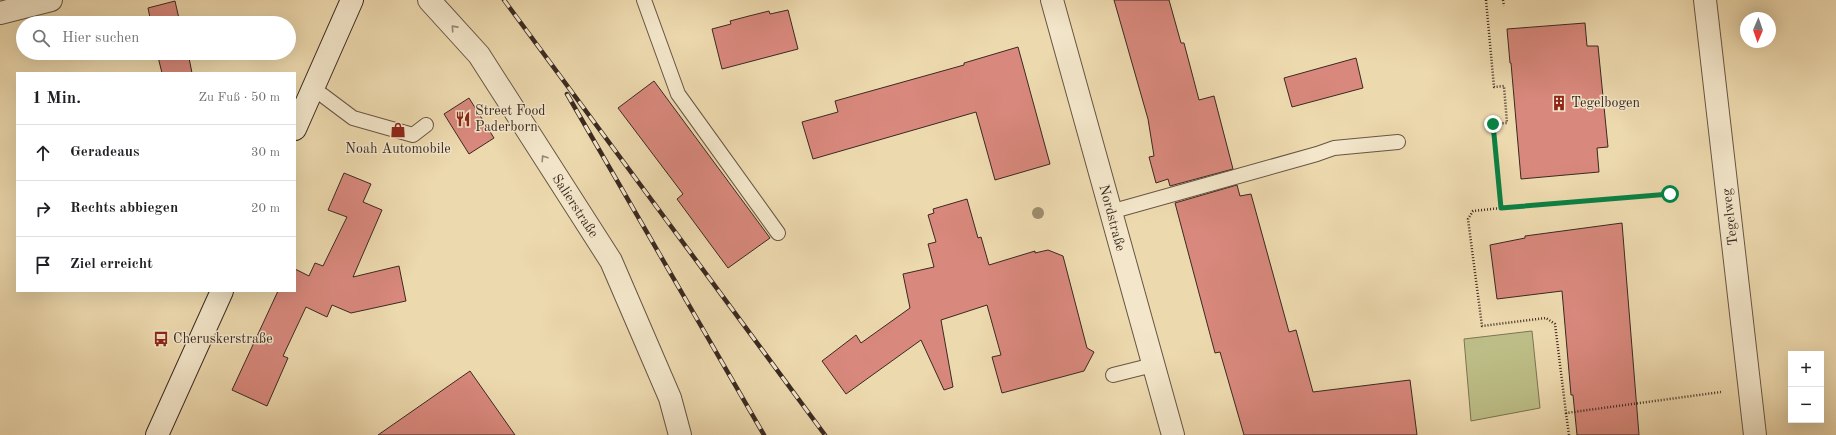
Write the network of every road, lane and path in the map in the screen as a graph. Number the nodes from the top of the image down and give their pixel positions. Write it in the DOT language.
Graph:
graph roads {
  1 [pos="51,0"];
  2 [pos="352,0"];
  3 [pos="429,0"];
  4 [pos="644,0"];
  5 [pos="1052,0"];
  6 [pos="1486,0"];
  7 [pos="1503,0"];
  8 [pos="1705,0"];
  9 [pos="1504,6"];
  10 [pos="0,13"];
  11 [pos="313,88"];
  12 [pos="426,125"];
  13 [pos="296,126"];
  14 [pos="1398,142"];
  15 [pos="1670,194"];
  16 [pos="1501,208"];
  17 [pos="1110,212"];
  18 [pos="778,233"];
  19 [pos="222,292"];
  20 [pos="1153,365"];
  21 [pos="1113,376"];
  22 [pos="1749,388"];
  23 [pos="1566,413"];
  24 [pos="157,435"];
  25 [pos="680,435"];
  26 [pos="1173,435"];
  27 [pos="1569,435"];
  28 [pos="1755,435"];
  1 -- 10 [label="street"];
  2 -- 11 [label="street"];
  25 -- 3 [label="street, Salierstraße, one-way"];
  4 -- 18 [label="lane"];
  5 -- 17 [label="street, Nordstraße"];
  6 -- 16 [label="path"];
  7 -- 9 [label="path"];
  8 -- 22 [label="street, Tegelweg"];
  11 -- 12 [label="lane"];
  11 -- 13 [label="street"];
  14 -- 17 [label="lane"];
  15 -- 16 [label="path"];
  16 -- 23 [label="path"];
  17 -- 20 [label="street, Nordstraße"];
  19 -- 24 [label="street"];
  20 -- 21 [label="lane"];
  20 -- 26 [label="street, Nordstraße"];
  22 -- 23 [label="path"];
  22 -- 28 [label="street, Tegelweg"];
  23 -- 27 [label="path"];
}
